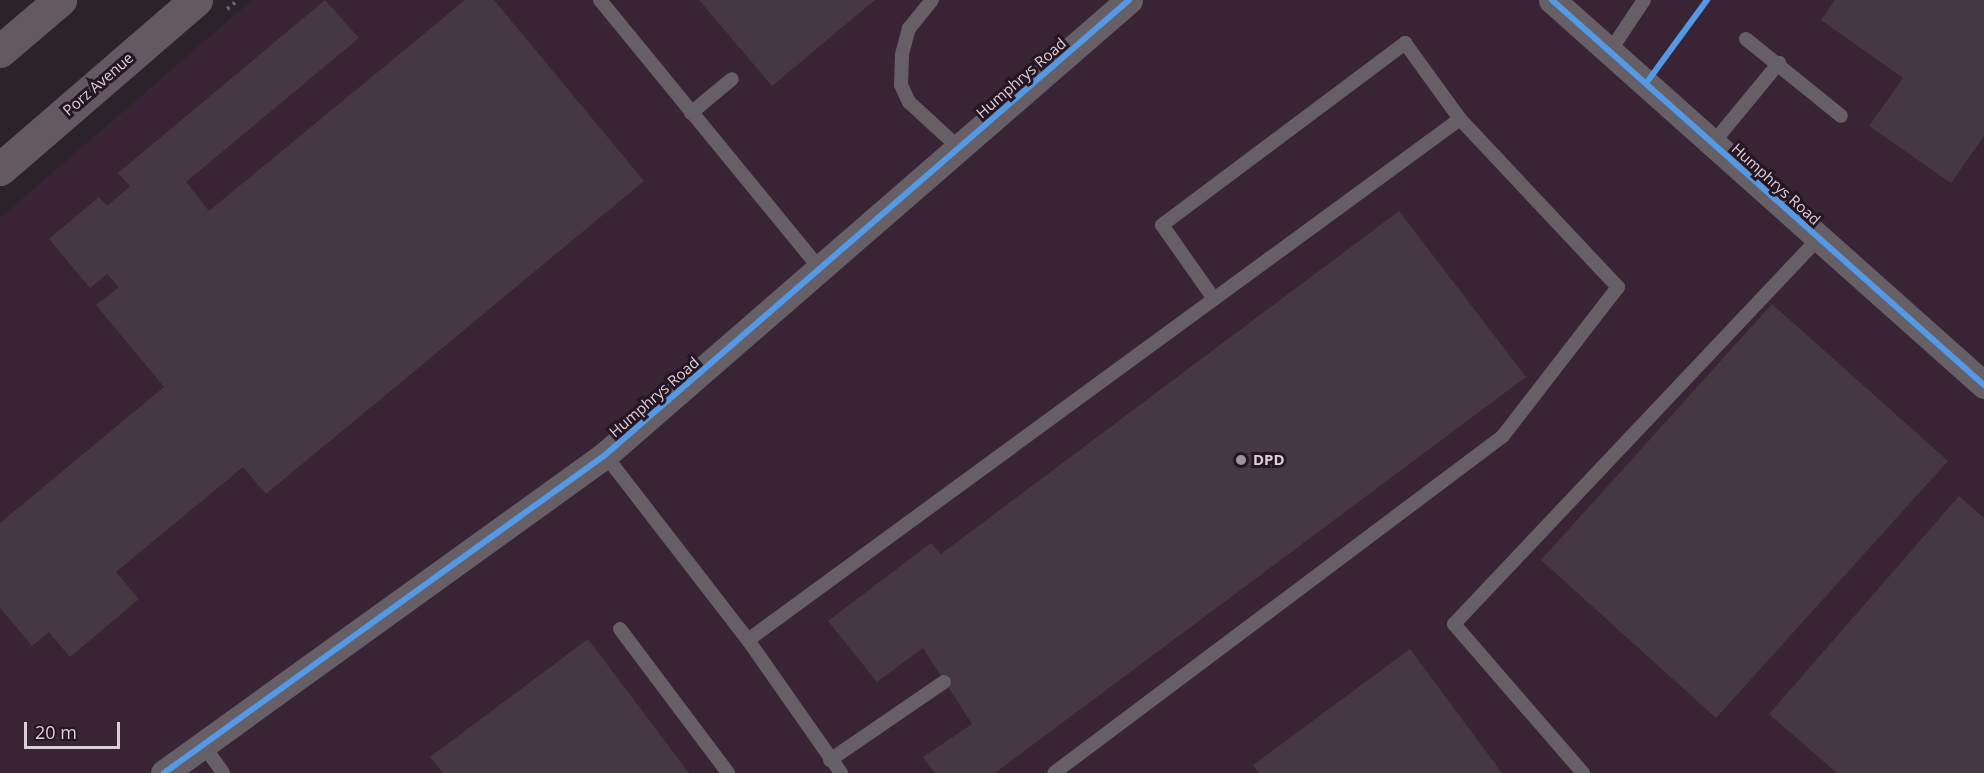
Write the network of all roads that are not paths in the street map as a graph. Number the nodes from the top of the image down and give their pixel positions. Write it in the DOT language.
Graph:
graph roads {
  1 [pos="60,0"];
  2 [pos="196,0"];
  3 [pos="600,0"];
  4 [pos="932,0"];
  5 [pos="1129,0"];
  6 [pos="1552,0"];
  7 [pos="1644,0"];
  8 [pos="1746,39"];
  9 [pos="0,51"];
  10 [pos="1610,51"];
  11 [pos="1779,63"];
  12 [pos="732,79"];
  13 [pos="692,113"];
  14 [pos="1841,116"];
  15 [pos="1460,119"];
  16 [pos="1713,143"];
  17 [pos="958,147"];
  18 [pos="0,169"];
  19 [pos="1818,239"];
  20 [pos="820,269"];
  21 [pos="1214,299"];
  22 [pos="1984,385"];
  23 [pos="605,455"];
  24 [pos="620,629"];
  25 [pos="748,640"];
  26 [pos="944,682"];
  27 [pos="203,745"];
  28 [pos="830,760"];
  29 [pos="164,773"];
  30 [pos="223,773"];
  31 [pos="728,773"];
  32 [pos="841,773"];
  33 [pos="1054,773"];
  34 [pos="1582,773"];
  1 -- 9 [label="main road"];
  2 -- 18 [label="main road, Porz Avenue"];
  3 -- 13 [label="lane"];
  4 -- 17 [label="lane"];
  5 -- 17 [label="street, Humphrys Road"];
  6 -- 10 [label="street, Humphrys Road"];
  7 -- 10 [label="lane"];
  8 -- 11 [label="lane"];
  10 -- 16 [label="street, Humphrys Road"];
  11 -- 14 [label="lane"];
  11 -- 16 [label="lane"];
  12 -- 13 [label="lane"];
  13 -- 20 [label="lane"];
  15 -- 21 [label="lane"];
  15 -- 21 [label="lane"];
  15 -- 33 [label="lane"];
  16 -- 19 [label="street, Humphrys Road"];
  17 -- 20 [label="street, Humphrys Road"];
  19 -- 22 [label="street, Humphrys Road"];
  19 -- 34 [label="lane"];
  20 -- 23 [label="street, Humphrys Road"];
  21 -- 25 [label="lane"];
  23 -- 25 [label="lane"];
  23 -- 27 [label="street, Humphrys Road"];
  24 -- 31 [label="lane"];
  25 -- 28 [label="lane"];
  26 -- 28 [label="lane"];
  27 -- 29 [label="street, Humphrys Road"];
  27 -- 30 [label="lane"];
  28 -- 32 [label="lane"];
}
